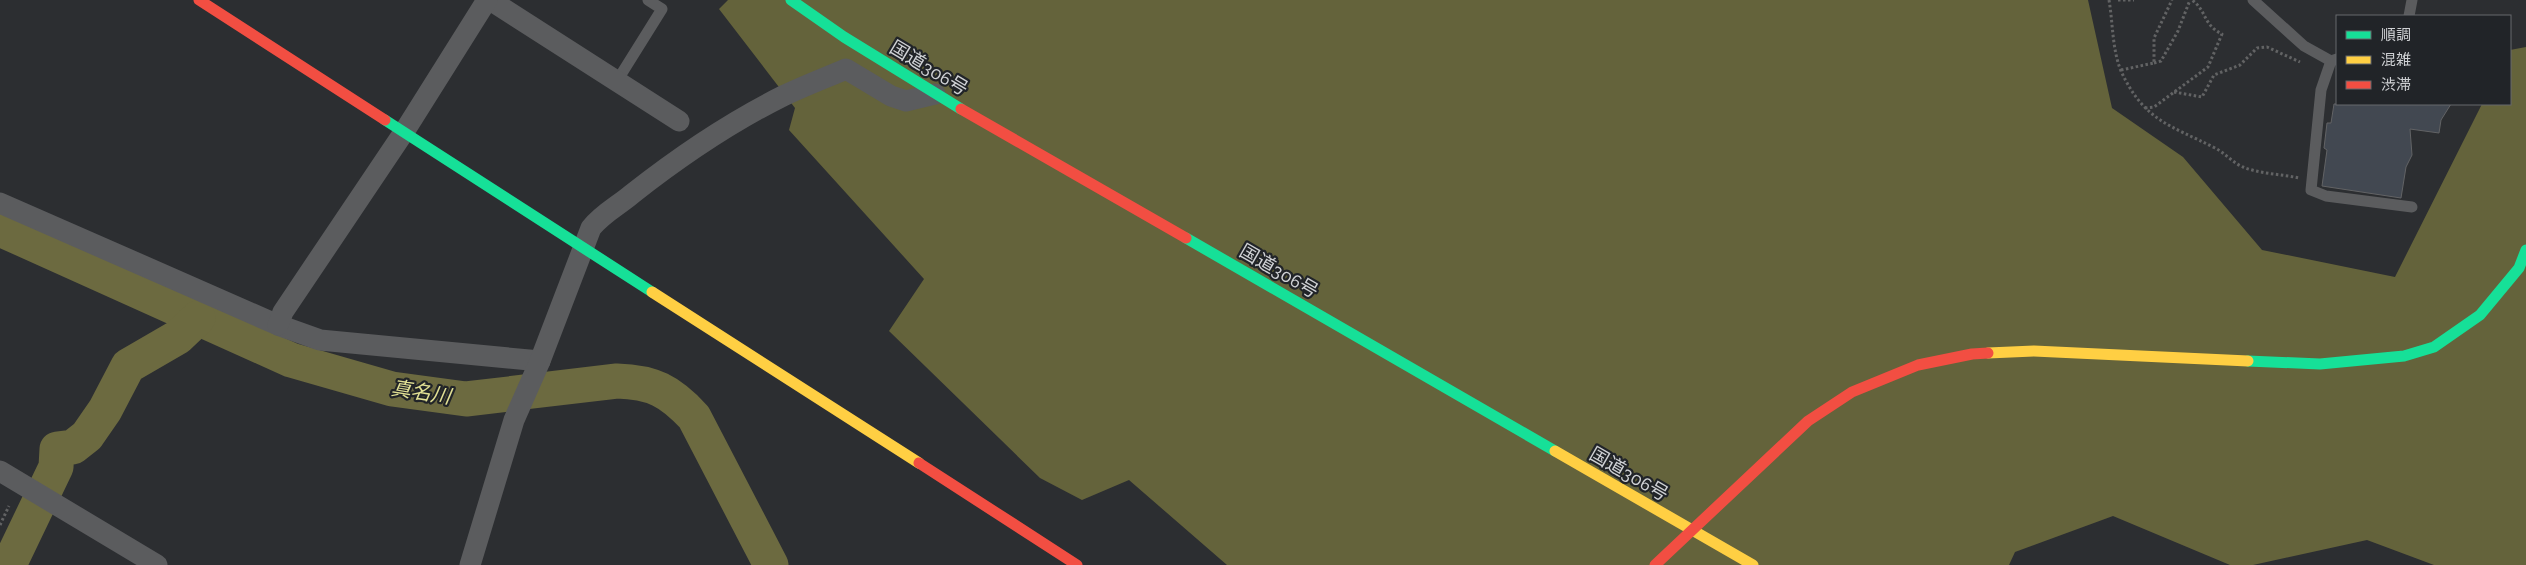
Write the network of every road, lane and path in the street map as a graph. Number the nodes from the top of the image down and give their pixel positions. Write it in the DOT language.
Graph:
graph roads {
  1 [pos="199,0"];
  2 [pos="488,0"];
  3 [pos="648,0"];
  4 [pos="791,0"];
  5 [pos="2109,0"];
  6 [pos="2118,0"];
  7 [pos="2134,0"];
  8 [pos="2172,0"];
  9 [pos="2191,0"];
  10 [pos="2253,0"];
  11 [pos="2412,0"];
  12 [pos="2409,15"];
  13 [pos="2334,60"];
  14 [pos="2154,63"];
  15 [pos="2121,70"];
  16 [pos="617,81"];
  17 [pos="2174,92"];
  18 [pos="935,94"];
  19 [pos="2144,108"];
  20 [pos="680,121"];
  21 [pos="404,132"];
  22 [pos="2312,180"];
  23 [pos="0,202"];
  24 [pos="2412,207"];
  25 [pos="584,249"];
  26 [pos="2526,250"];
  27 [pos="278,326"];
  28 [pos="537,366"];
  29 [pos="0,471"];
  30 [pos="9,506"];
  31 [pos="0,525"];
  32 [pos="1694,531"];
  33 [pos="157,565"];
  34 [pos="470,565"];
  35 [pos="1077,565"];
  36 [pos="1655,565"];
  37 [pos="1753,565"];
  1 -- 21 [label="main road"];
  2 -- 16 [label="street"];
  2 -- 21 [label="street"];
  3 -- 16 [label="lane"];
  4 -- 18 [label="main road, 国道306号"];
  5 -- 15 [label="path"];
  6 -- 7 [label="path"];
  8 -- 14 [label="path"];
  9 -- 14 [label="path"];
  9 -- 17 [label="path"];
  10 -- 13 [label="lane"];
  11 -- 12 [label="lane"];
  13 -- 17 [label="path"];
  13 -- 22 [label="lane"];
  14 -- 15 [label="path"];
  15 -- 19 [label="path"];
  16 -- 20 [label="street"];
  17 -- 19 [label="path"];
  18 -- 25 [label="street"];
  18 -- 32 [label="main road, 国道306号"];
  19 -- 22 [label="path"];
  21 -- 25 [label="main road"];
  21 -- 27 [label="street"];
  22 -- 24 [label="lane"];
  23 -- 27 [label="street"];
  25 -- 28 [label="street"];
  25 -- 35 [label="main road"];
  26 -- 32 [label="main road"];
  27 -- 28 [label="street"];
  28 -- 34 [label="street"];
  29 -- 33 [label="street"];
  30 -- 31 [label="path"];
  32 -- 36 [label="main road"];
  32 -- 37 [label="main road, 国道306号"];
}
